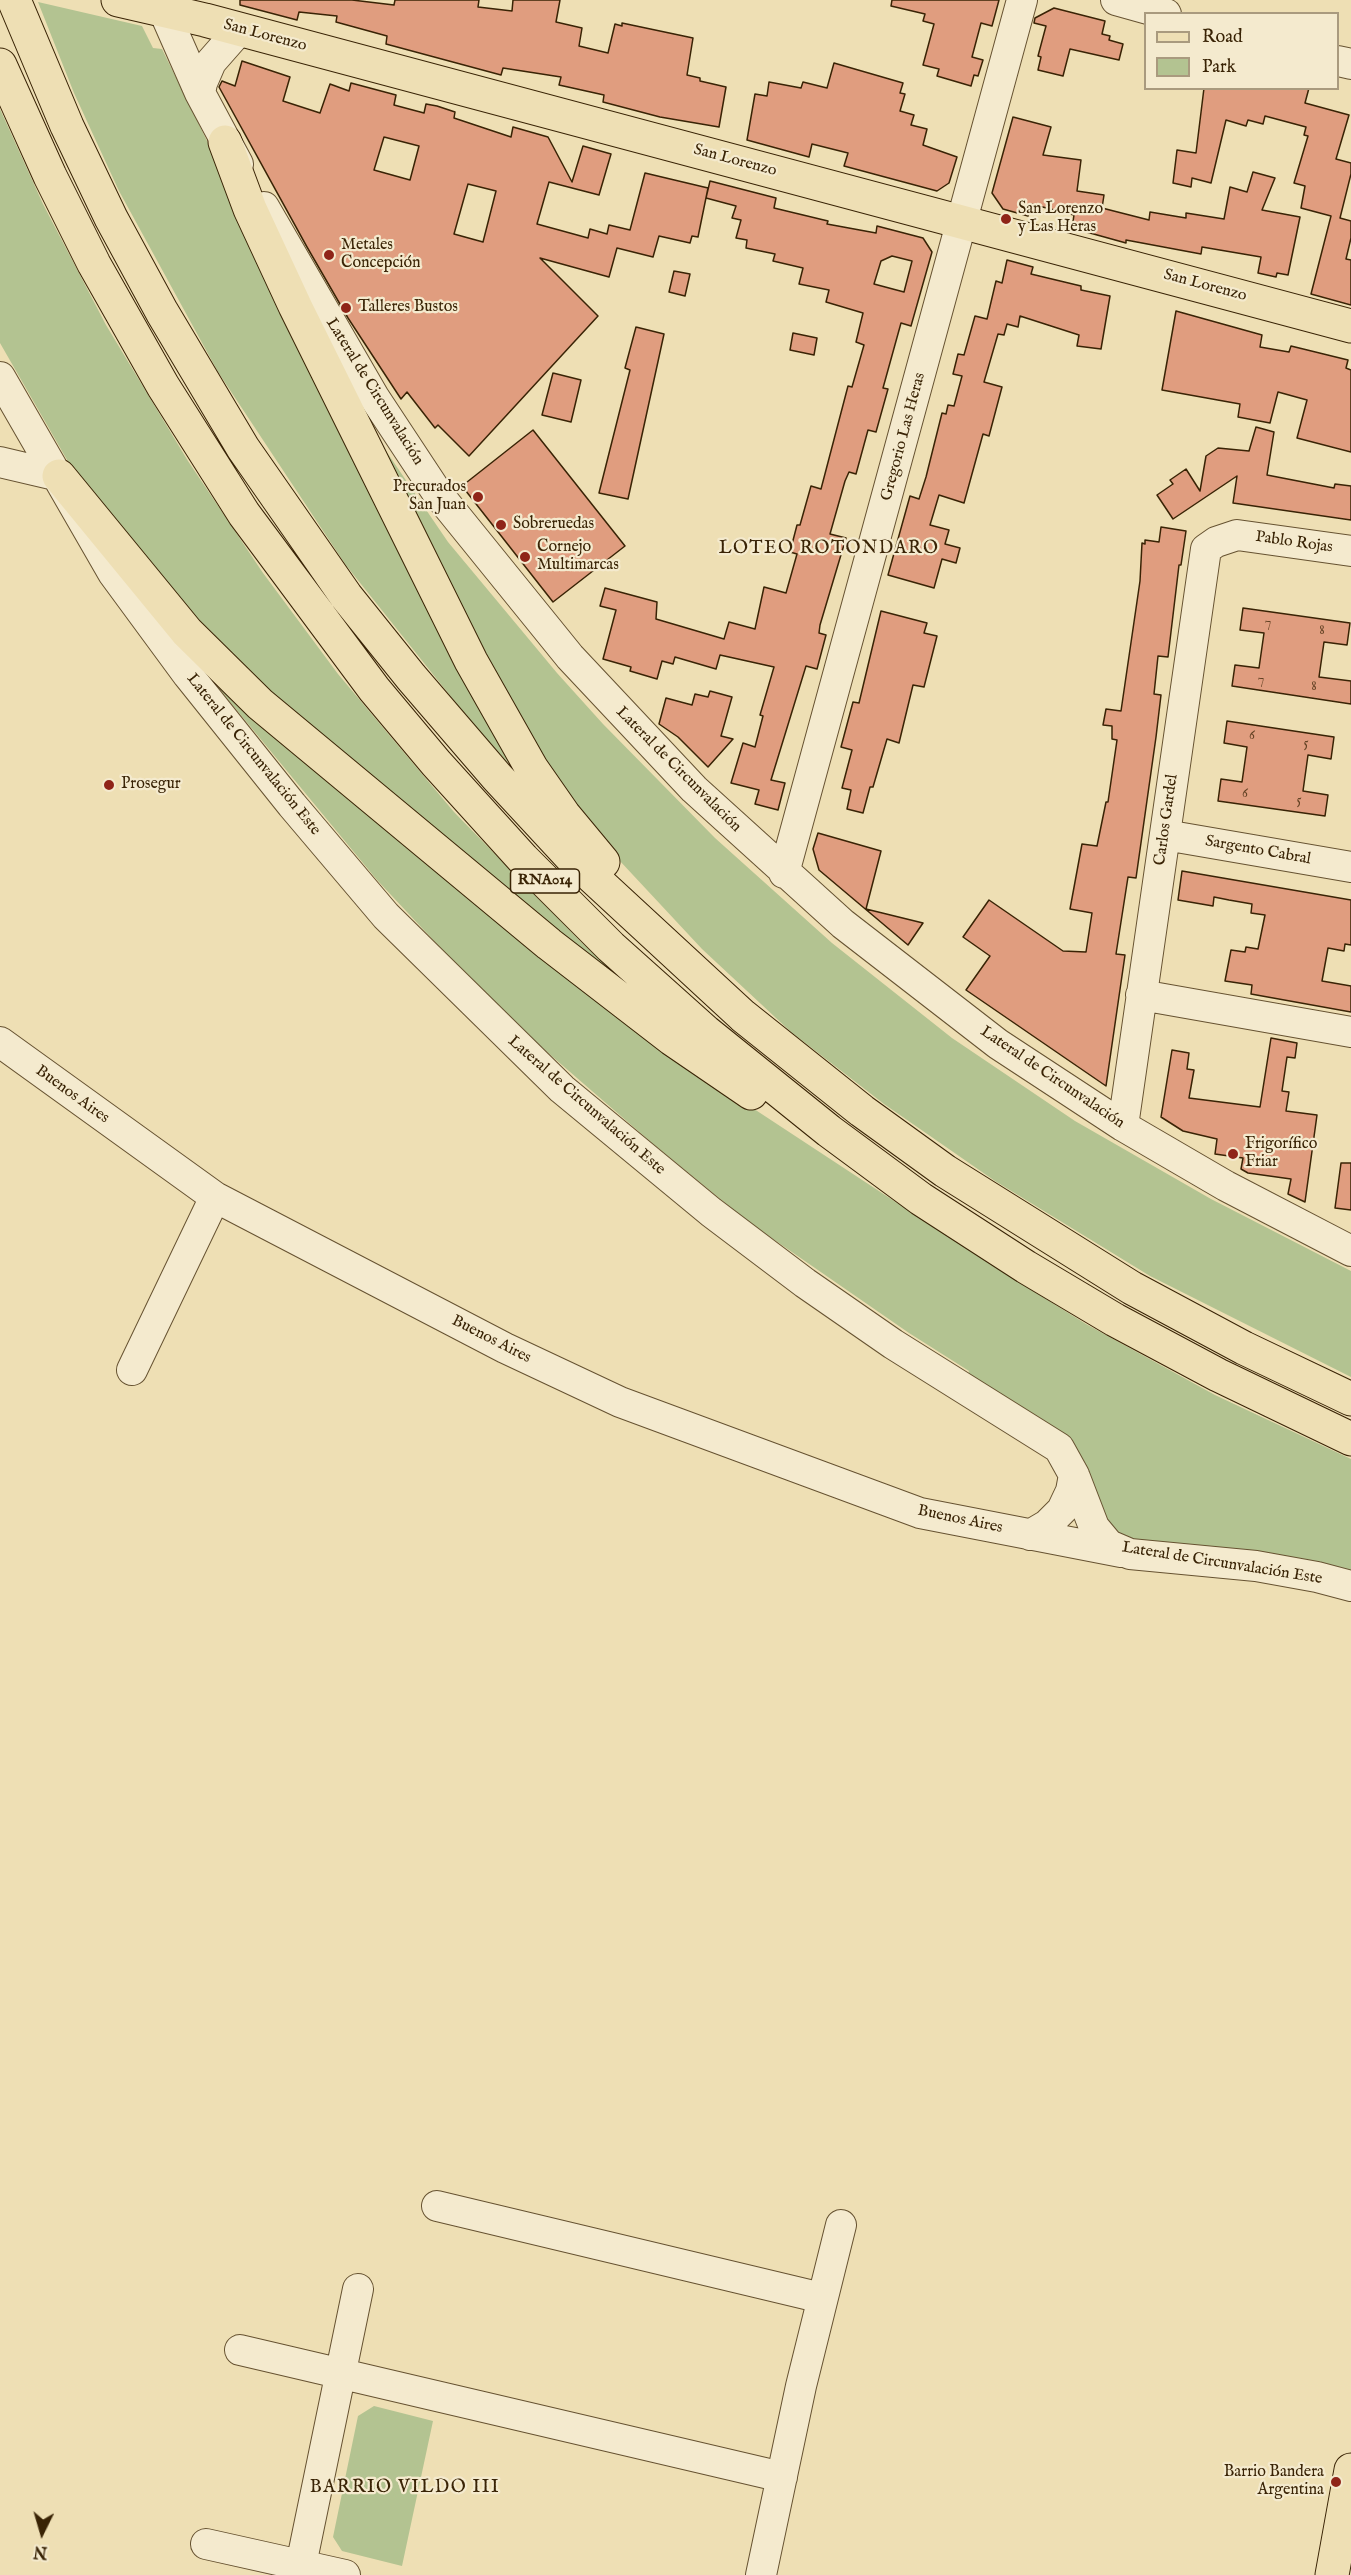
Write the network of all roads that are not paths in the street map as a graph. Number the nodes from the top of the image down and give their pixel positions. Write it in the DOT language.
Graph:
graph roads {
  1 [pos="14,0"];
  2 [pos="118,0"];
  3 [pos="1022,0"];
  4 [pos="1116,0"];
  5 [pos="161,4"];
  6 [pos="1159,12"];
  7 [pos="240,29"];
  8 [pos="0,65"];
  9 [pos="201,93"];
  10 [pos="225,142"];
  11 [pos="962,222"];
  12 [pos="1351,326"];
  13 [pos="0,377"];
  14 [pos="0,462"];
  15 [pos="59,476"];
  16 [pos="1237,535"];
  17 [pos="1351,551"];
  18 [pos="1165,835"];
  19 [pos="1351,867"];
  20 [pos="784,873"];
  21 [pos="684,964"];
  22 [pos="1142,995"];
  23 [pos="1351,1032"];
  24 [pos="0,1042"];
  25 [pos="1123,1126"];
  26 [pos="215,1197"];
  27 [pos="921,1198"];
  28 [pos="1351,1251"];
  29 [pos="132,1370"];
  30 [pos="1351,1399"];
  31 [pos="1351,1439"];
  32 [pos="1074,1475"];
  33 [pos="1030,1535"];
  34 [pos="1121,1552"];
  35 [pos="1351,1586"];
  36 [pos="437,2206"];
  37 [pos="841,2225"];
  38 [pos="358,2289"];
  39 [pos="822,2298"];
  40 [pos="240,2350"];
  41 [pos="339,2373"];
  42 [pos="1351,2470"];
  43 [pos="782,2477"];
  44 [pos="1348,2510"];
  45 [pos="206,2544"];
  46 [pos="301,2565"];
  47 [pos="345,2575"];
  48 [pos="761,2575"];
  49 [pos="1332,2575"];
  1 -- 21 [label="main road, RNA014"];
  2 -- 5 [label="main road, San Lorenzo"];
  3 -- 11 [label="street, Gregorio Las Heras"];
  4 -- 6 [label="street"];
  5 -- 7 [label="main road, San Lorenzo"];
  5 -- 9 [label="street, Lateral de Circunvalación"];
  7 -- 9 [label="street"];
  7 -- 11 [label="main road, San Lorenzo"];
  8 -- 27 [label="main road, RNA014"];
  9 -- 10 [label="street, Lateral de Circunvalación"];
  10 -- 20 [label="street, Lateral de Circunvalación"];
  10 -- 21 [label="main road"];
  11 -- 12 [label="main road, San Lorenzo"];
  11 -- 20 [label="street, Gregorio Las Heras"];
  13 -- 15 [label="street, Lateral de Circunvalación Este"];
  14 -- 15 [label="street"];
  15 -- 27 [label="main road"];
  15 -- 32 [label="street, Lateral de Circunvalación Este"];
  16 -- 17 [label="street, Pablo Rojas"];
  16 -- 18 [label="street, Carlos Gardel"];
  18 -- 19 [label="street, Sargento Cabral"];
  18 -- 22 [label="street, Carlos Gardel"];
  20 -- 25 [label="street, Lateral de Circunvalación"];
  21 -- 30 [label="main road, RNA014"];
  22 -- 23 [label="street"];
  22 -- 25 [label="street, Carlos Gardel"];
  24 -- 26 [label="street, Buenos Aires"];
  25 -- 28 [label="street, Lateral de Circunvalación"];
  26 -- 29 [label="street"];
  26 -- 33 [label="street, Buenos Aires"];
  27 -- 31 [label="main road, RNA014"];
  32 -- 33 [label="street"];
  32 -- 34 [label="street, Lateral de Circunvalación Este"];
  33 -- 34 [label="street, Buenos Aires"];
  34 -- 35 [label="street, Lateral de Circunvalación Este"];
  36 -- 39 [label="street"];
  37 -- 39 [label="street"];
  38 -- 41 [label="street"];
  39 -- 43 [label="street"];
  40 -- 41 [label="street"];
  41 -- 43 [label="street"];
  41 -- 46 [label="street"];
  42 -- 44 [label="main road"];
  43 -- 48 [label="street"];
  44 -- 49 [label="main road"];
  45 -- 46 [label="street"];
  46 -- 47 [label="street"];
}
